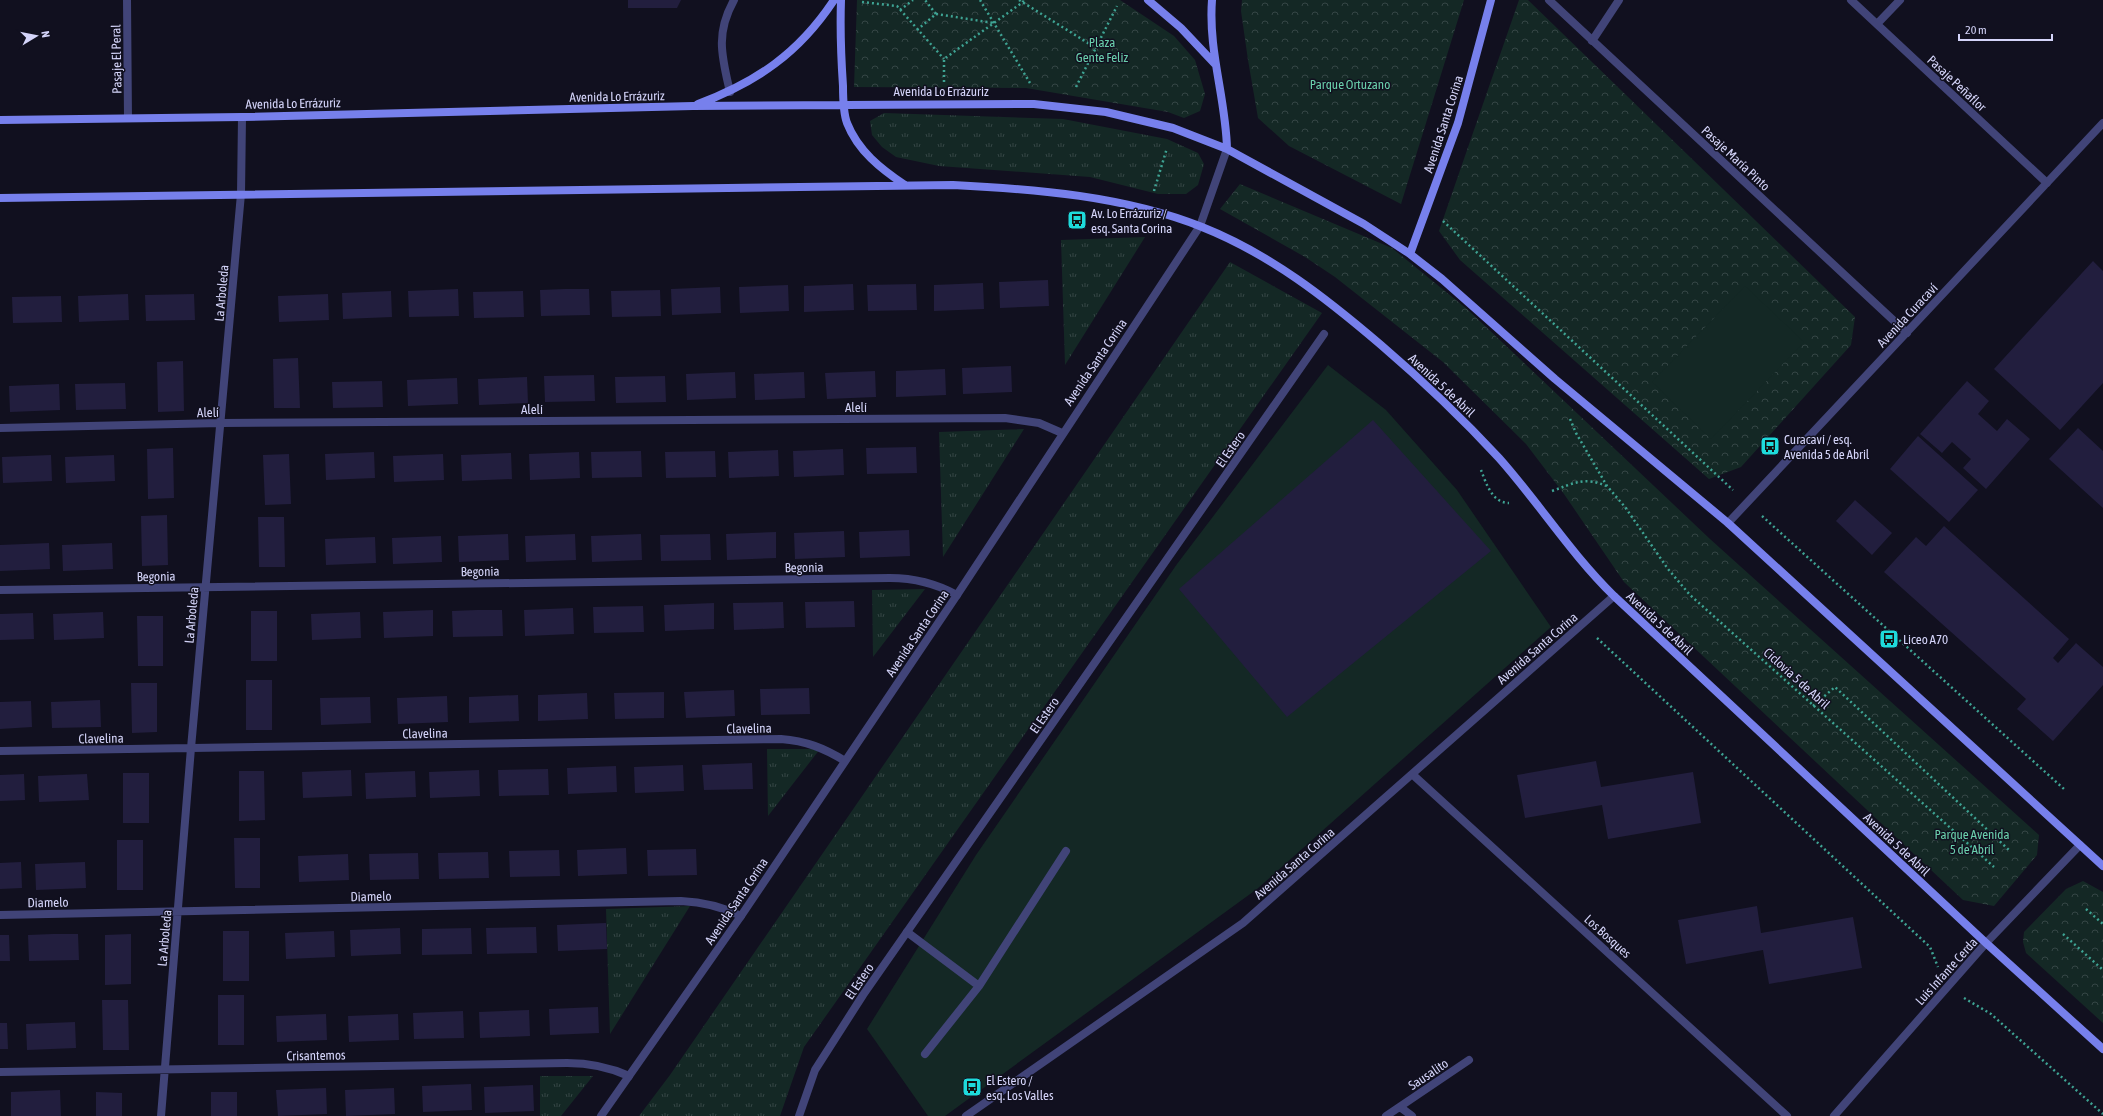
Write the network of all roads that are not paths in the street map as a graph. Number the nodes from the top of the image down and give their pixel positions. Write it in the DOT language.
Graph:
graph roads {
  1 [pos="127,0"];
  2 [pos="734,0"];
  3 [pos="834,0"];
  4 [pos="841,0"];
  5 [pos="1148,0"];
  6 [pos="1212,0"];
  7 [pos="1491,0"];
  8 [pos="1548,0"];
  9 [pos="1619,0"];
  10 [pos="1851,0"];
  11 [pos="1900,0"];
  12 [pos="1877,24"];
  13 [pos="1592,41"];
  14 [pos="1216,64"];
  15 [pos="730,92"];
  16 [pos="844,104"];
  17 [pos="693,106"];
  18 [pos="242,117"];
  19 [pos="128,118"];
  20 [pos="0,120"];
  21 [pos="2103,122"];
  22 [pos="1227,149"];
  23 [pos="2046,183"];
  24 [pos="906,185"];
  25 [pos="241,194"];
  26 [pos="0,198"];
  27 [pos="1200,226"];
  28 [pos="1410,254"];
  29 [pos="1907,332"];
  30 [pos="1324,334"];
  31 [pos="221,423"];
  32 [pos="0,428"];
  33 [pos="1062,433"];
  34 [pos="1728,523"];
  35 [pos="206,587"];
  36 [pos="0,590"];
  37 [pos="956,595"];
  38 [pos="1614,596"];
  39 [pos="191,748"];
  40 [pos="0,751"];
  41 [pos="845,761"];
  42 [pos="1412,774"];
  43 [pos="2080,845"];
  44 [pos="1066,851"];
  45 [pos="2103,866"];
  46 [pos="179,912"];
  47 [pos="0,915"];
  48 [pos="741,916"];
  49 [pos="907,932"];
  50 [pos="1986,943"];
  51 [pos="979,986"];
  52 [pos="2103,1049"];
  53 [pos="925,1054"];
  54 [pos="1469,1060"];
  55 [pos="166,1070"];
  56 [pos="0,1072"];
  57 [pos="629,1076"];
  58 [pos="1400,1107"];
  59 [pos="161,1116"];
  60 [pos="601,1116"];
  61 [pos="799,1116"];
  62 [pos="966,1116"];
  63 [pos="1386,1116"];
  64 [pos="1412,1116"];
  65 [pos="1787,1116"];
  66 [pos="1834,1116"];
  1 -- 19 [label="street, Pasaje El Peral"];
  2 -- 15 [label="street"];
  3 -- 15 [label="main road"];
  4 -- 16 [label="main road"];
  5 -- 14 [label="main road"];
  6 -- 14 [label="main road"];
  7 -- 28 [label="main road, Avenida Santa Corina"];
  8 -- 13 [label="street, Pasaje María Pinto"];
  9 -- 13 [label="street"];
  10 -- 12 [label="street, Pasaje Peñaflor"];
  11 -- 12 [label="street"];
  12 -- 23 [label="street, Pasaje Peñaflor"];
  13 -- 29 [label="street, Pasaje María Pinto"];
  14 -- 22 [label="main road"];
  15 -- 17 [label="main road"];
  16 -- 17 [label="main road, Avenida Lo Errázuriz"];
  16 -- 22 [label="main road, Avenida Lo Errázuriz"];
  16 -- 24 [label="main road"];
  17 -- 18 [label="main road, Avenida Lo Errázuriz"];
  18 -- 19 [label="main road, Avenida Lo Errázuriz"];
  18 -- 25 [label="street, La Arboleda"];
  19 -- 20 [label="main road, Avenida Lo Errázuriz"];
  21 -- 23 [label="street, Avenida Curacaví"];
  22 -- 27 [label="street, Avenida Santa Corina"];
  22 -- 28 [label="main road"];
  23 -- 29 [label="street, Avenida Curacaví"];
  24 -- 25 [label="main road"];
  24 -- 27 [label="main road"];
  25 -- 26 [label="main road"];
  25 -- 31 [label="street, La Arboleda"];
  27 -- 33 [label="street, Avenida Santa Corina"];
  27 -- 38 [label="main road, Avenida 5 de Abril"];
  28 -- 34 [label="main road"];
  29 -- 34 [label="street, Avenida Curacaví"];
  30 -- 49 [label="street, El Estero"];
  31 -- 32 [label="street, Alelí"];
  31 -- 33 [label="street, Alelí"];
  31 -- 35 [label="street, La Arboleda"];
  33 -- 37 [label="street, Avenida Santa Corina"];
  34 -- 43 [label="main road"];
  35 -- 36 [label="street, Begonia"];
  35 -- 37 [label="street, Begonia"];
  35 -- 39 [label="street, La Arboleda"];
  37 -- 41 [label="street, Avenida Santa Corina"];
  38 -- 42 [label="street, Avenida Santa Corina"];
  38 -- 50 [label="main road, Avenida 5 de Abril"];
  39 -- 40 [label="street, Clavelina"];
  39 -- 41 [label="street, Clavelina"];
  39 -- 46 [label="street, La Arboleda"];
  41 -- 48 [label="street, Avenida Santa Corina"];
  42 -- 62 [label="street, Avenida Santa Corina"];
  42 -- 65 [label="street, Los Bosques"];
  43 -- 45 [label="main road"];
  43 -- 50 [label="street, Luis Infante Cerda"];
  44 -- 51 [label="street"];
  46 -- 47 [label="street, Diamelo"];
  46 -- 48 [label="street, Diamelo"];
  46 -- 55 [label="street, La Arboleda"];
  48 -- 57 [label="street, Avenida Santa Corina"];
  49 -- 51 [label="street"];
  49 -- 61 [label="street, El Estero"];
  50 -- 52 [label="main road, Avenida 5 de Abril"];
  50 -- 66 [label="street, Luis Infante Cerda"];
  51 -- 53 [label="street"];
  54 -- 58 [label="street, Sausalito"];
  55 -- 56 [label="street, Crisantemos"];
  55 -- 57 [label="street, Crisantemos"];
  55 -- 59 [label="street, La Arboleda"];
  57 -- 60 [label="street, Avenida Santa Corina"];
  58 -- 63 [label="street, Sausalito"];
  58 -- 64 [label="street"];
}
